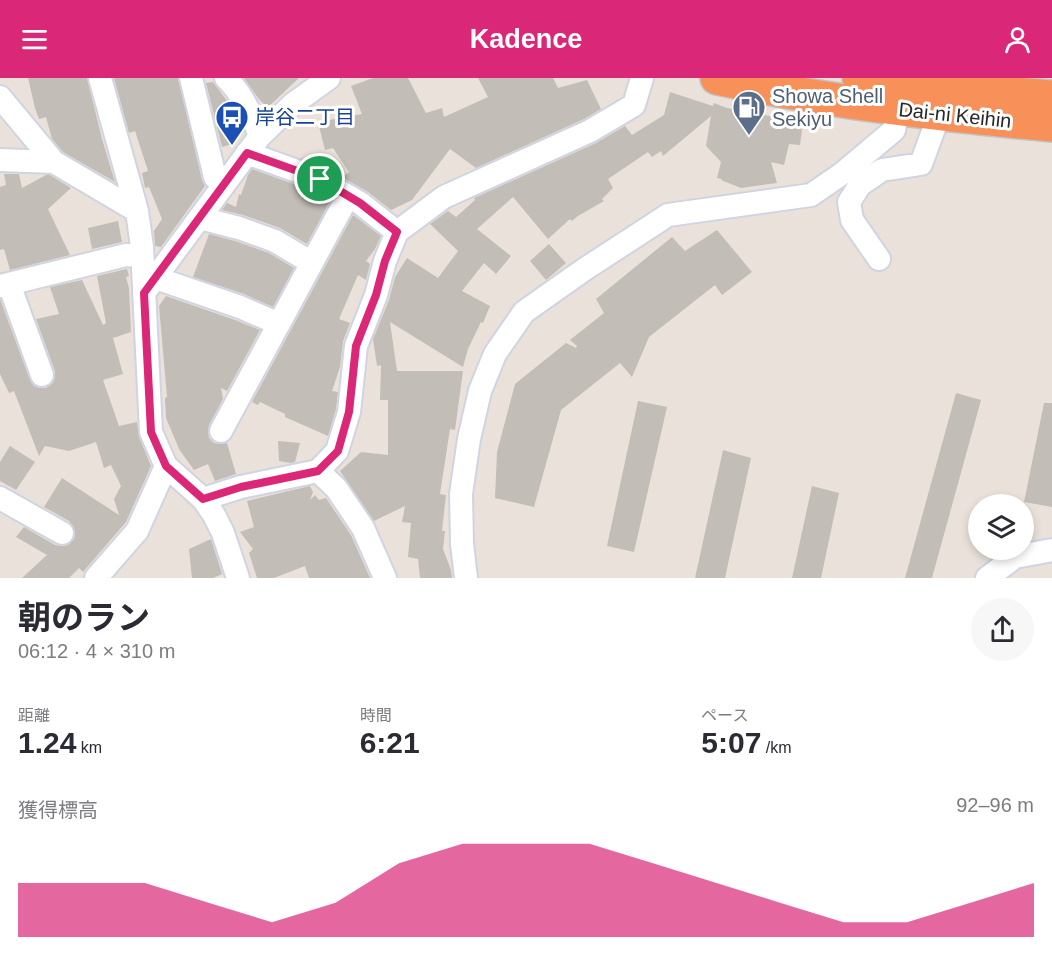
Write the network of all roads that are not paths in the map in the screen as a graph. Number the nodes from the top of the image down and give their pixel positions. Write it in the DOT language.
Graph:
graph roads {
  1 [pos="100,78"];
  2 [pos="191,78"];
  3 [pos="226,78"];
  4 [pos="329,78"];
  5 [pos="642,78"];
  6 [pos="717,78"];
  7 [pos="859,78"];
  8 [pos="937,93"];
  9 [pos="0,97"];
  10 [pos="1052,97"];
  11 [pos="898,109"];
  12 [pos="1052,125"];
  13 [pos="253,144"];
  14 [pos="0,160"];
  15 [pos="54,162"];
  16 [pos="224,185"];
  17 [pos="348,196"];
  18 [pos="137,211"];
  19 [pos="200,218"];
  20 [pos="397,232"];
  21 [pos="142,256"];
  22 [pos="879,259"];
  23 [pos="312,262"];
  24 [pos="4,280"];
  25 [pos="150,286"];
  26 [pos="279,324"];
  27 [pos="42,375"];
  28 [pos="221,431"];
  29 [pos="166,466"];
  30 [pos="318,471"];
  31 [pos="0,498"];
  32 [pos="203,499"];
  33 [pos="62,533"];
  34 [pos="1052,549"];
  35 [pos="96,578"];
  36 [pos="238,578"];
  37 [pos="386,578"];
  38 [pos="466,578"];
  39 [pos="987,578"];
  1 -- 18 [label="street"];
  2 -- 16 [label="street"];
  3 -- 13 [label="street"];
  4 -- 13 [label="street"];
  5 -- 20 [label="street"];
  6 -- 11 [label="highway, Dai-ni Keihin"];
  7 -- 8 [label="highway, Dai-ni Keihin"];
  8 -- 10 [label="highway, Dai-ni Keihin"];
  8 -- 11 [label="highway, Dai-ni Keihin"];
  8 -- 12 [label="highway, Dai-ni Keihin"];
  8 -- 22 [label="street"];
  9 -- 15 [label="street"];
  11 -- 38 [label="street"];
  13 -- 16 [label="street"];
  13 -- 17 [label="street"];
  14 -- 15 [label="street"];
  15 -- 18 [label="street"];
  16 -- 19 [label="street"];
  17 -- 20 [label="street"];
  17 -- 23 [label="street"];
  18 -- 21 [label="street"];
  19 -- 23 [label="street"];
  19 -- 25 [label="street"];
  20 -- 30 [label="street"];
  21 -- 24 [label="street"];
  21 -- 25 [label="street"];
  23 -- 26 [label="street"];
  24 -- 27 [label="street"];
  25 -- 26 [label="street"];
  25 -- 29 [label="street"];
  26 -- 28 [label="street"];
  29 -- 32 [label="street"];
  29 -- 35 [label="street"];
  30 -- 32 [label="street"];
  30 -- 37 [label="street"];
  31 -- 33 [label="street"];
  32 -- 36 [label="street"];
  34 -- 39 [label="street"];
}
